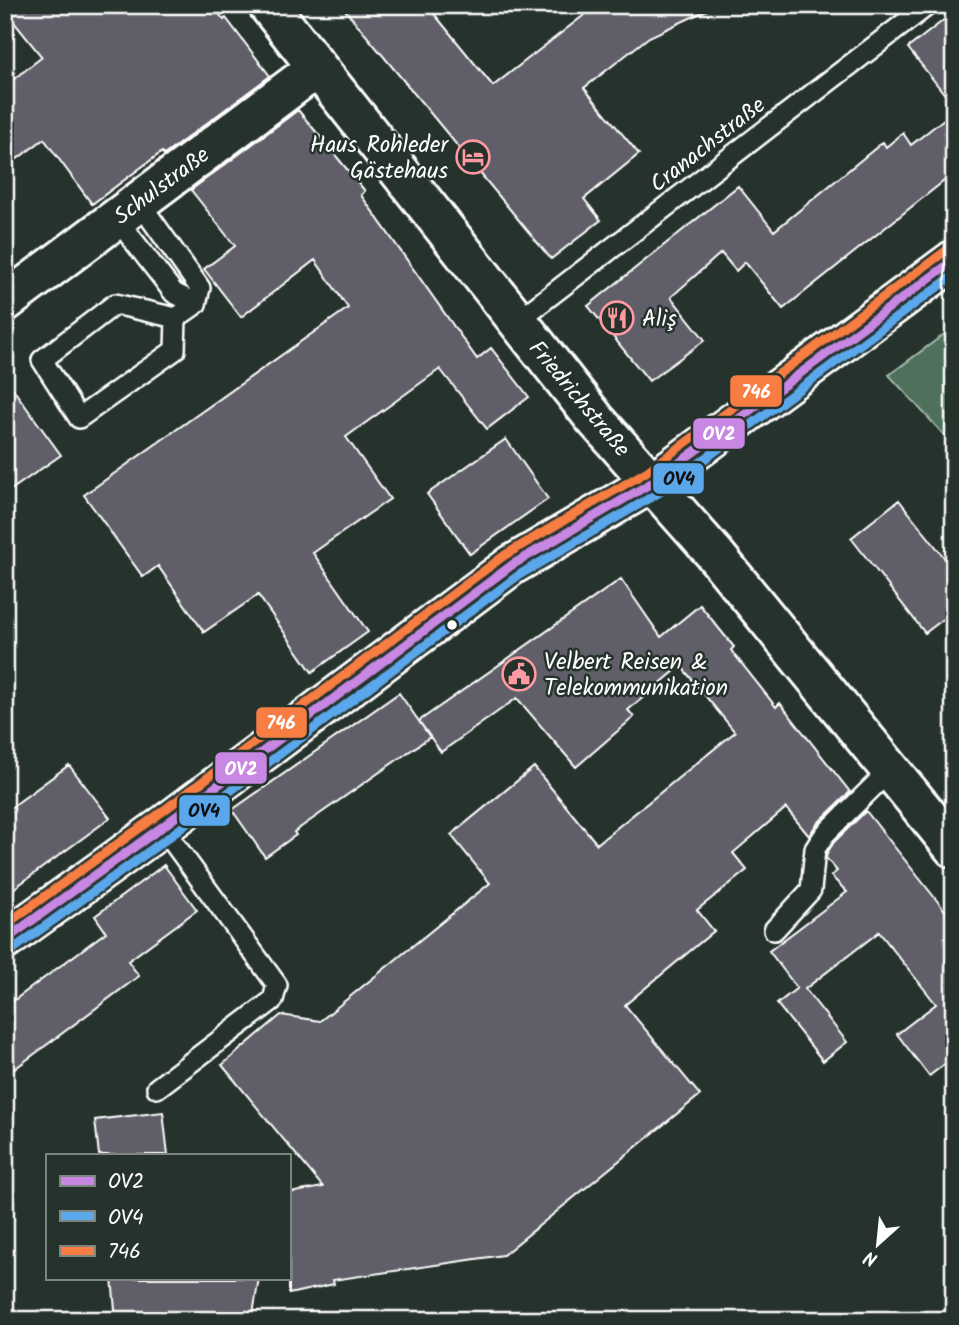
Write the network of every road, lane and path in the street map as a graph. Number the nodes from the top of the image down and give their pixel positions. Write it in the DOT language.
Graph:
graph roads {
  1 [pos="268,5"];
  2 [pos="928,5"];
  3 [pos="317,68"];
  4 [pos="127,210"];
  5 [pos="954,260"];
  6 [pos="5,302"];
  7 [pos="196,304"];
  8 [pos="177,318"];
  9 [pos="516,322"];
  10 [pos="653,482"];
  11 [pos="890,770"];
  12 [pos="162,827"];
  13 [pos="954,848"];
  14 [pos="774,930"];
  15 [pos="5,940"];
  16 [pos="157,1088"];
  1 -- 3 [label="street, Friedrichstraße"];
  2 -- 9 [label="lane, Cranachstraße"];
  3 -- 4 [label="street, Schulstraße"];
  3 -- 9 [label="street, Friedrichstraße"];
  4 -- 6 [label="street, Schulstraße"];
  4 -- 7 [label="lane"];
  4 -- 7 [label="lane"];
  5 -- 10 [label="street"];
  7 -- 8 [label="lane"];
  8 -- 8 [label="lane"];
  9 -- 10 [label="street, Friedrichstraße"];
  10 -- 11 [label="street, Friedrichstraße"];
  10 -- 12 [label="street"];
  11 -- 13 [label="street, Friedrichstraße"];
  11 -- 14 [label="lane"];
  12 -- 15 [label="street"];
  12 -- 16 [label="lane"];
}
